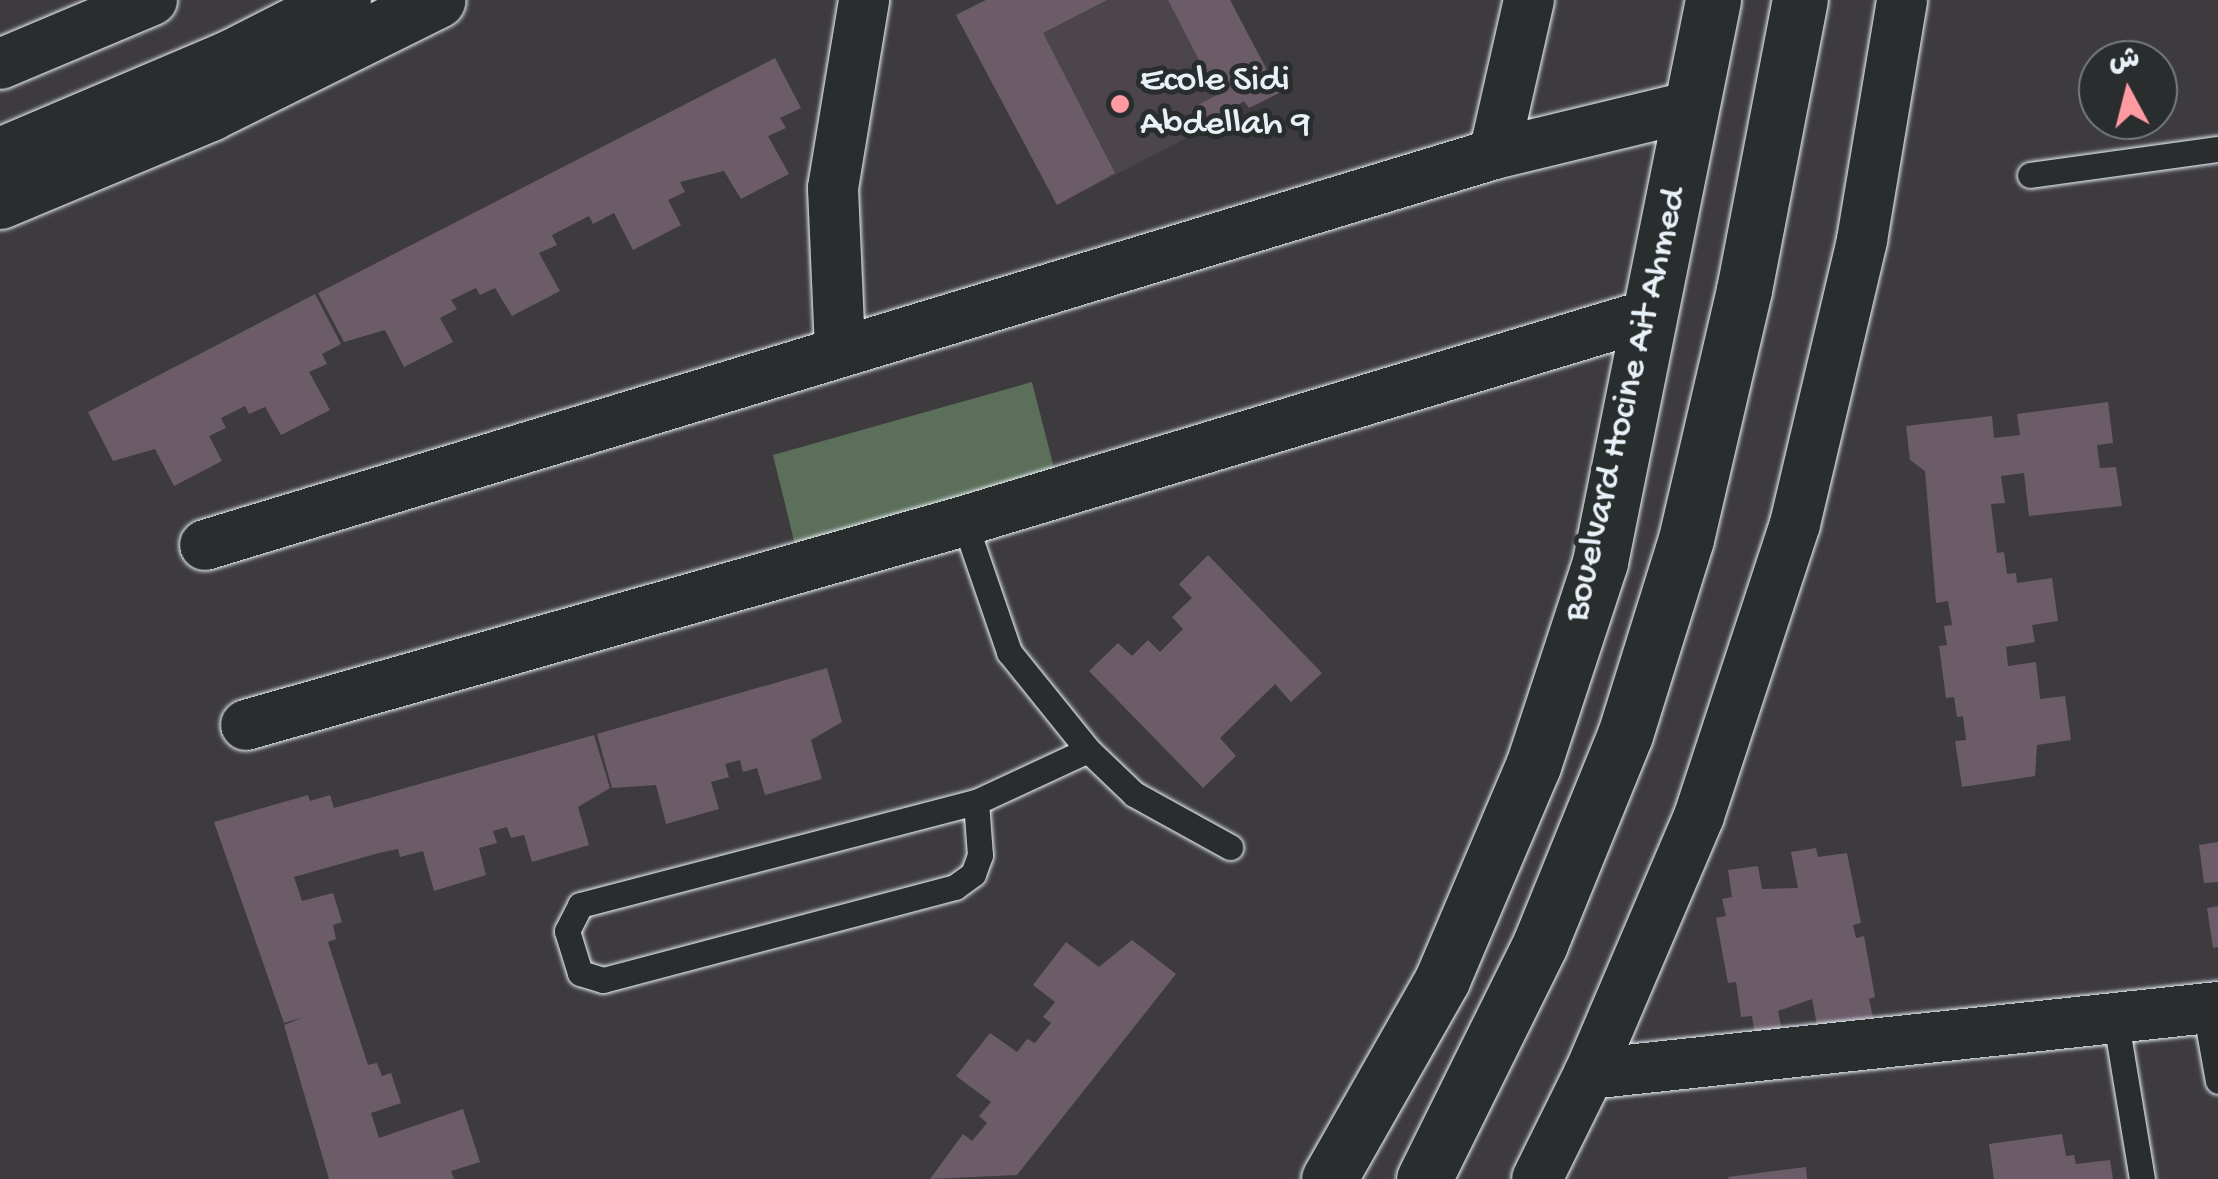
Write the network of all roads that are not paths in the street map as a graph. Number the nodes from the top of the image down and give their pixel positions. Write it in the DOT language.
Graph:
graph roads {
  1 [pos="152,0"];
  2 [pos="343,0"];
  3 [pos="438,0"];
  4 [pos="864,0"];
  5 [pos="1529,0"];
  6 [pos="1713,0"];
  7 [pos="1800,0"];
  8 [pos="1902,0"];
  9 [pos="0,64"];
  10 [pos="1692,106"];
  11 [pos="2218,149"];
  12 [pos="1494,154"];
  13 [pos="0,155"];
  14 [pos="2030,175"];
  15 [pos="0,202"];
  16 [pos="1651,314"];
  17 [pos="840,349"];
  18 [pos="964,521"];
  19 [pos="204,545"];
  20 [pos="246,726"];
  21 [pos="1088,750"];
  22 [pos="976,802"];
  23 [pos="1230,847"];
  24 [pos="2211,1008"];
  25 [pos="2116,1022"];
  26 [pos="1590,1074"];
  27 [pos="2218,1081"];
  28 [pos="1329,1179"];
  29 [pos="1424,1179"];
  30 [pos="1536,1179"];
  31 [pos="2142,1179"];
  1 -- 9 [label="street"];
  2 -- 13 [label="main road"];
  3 -- 15 [label="main road"];
  4 -- 17 [label="street"];
  5 -- 12 [label="street"];
  6 -- 10 [label="main road, Bouelvard Hocine Ait Ahmed"];
  7 -- 29 [label="main road"];
  8 -- 26 [label="street"];
  10 -- 12 [label="street"];
  10 -- 16 [label="main road, Bouelvard Hocine Ait Ahmed"];
  11 -- 14 [label="lane"];
  12 -- 17 [label="street"];
  16 -- 18 [label="street"];
  16 -- 28 [label="main road, Bouelvard Hocine Ait Ahmed"];
  17 -- 19 [label="street"];
  18 -- 20 [label="street"];
  18 -- 21 [label="lane"];
  21 -- 22 [label="lane"];
  21 -- 23 [label="lane"];
  22 -- 22 [label="lane"];
  24 -- 25 [label="street"];
  24 -- 27 [label="lane"];
  25 -- 26 [label="street"];
  25 -- 31 [label="lane"];
  26 -- 30 [label="street"];
}
